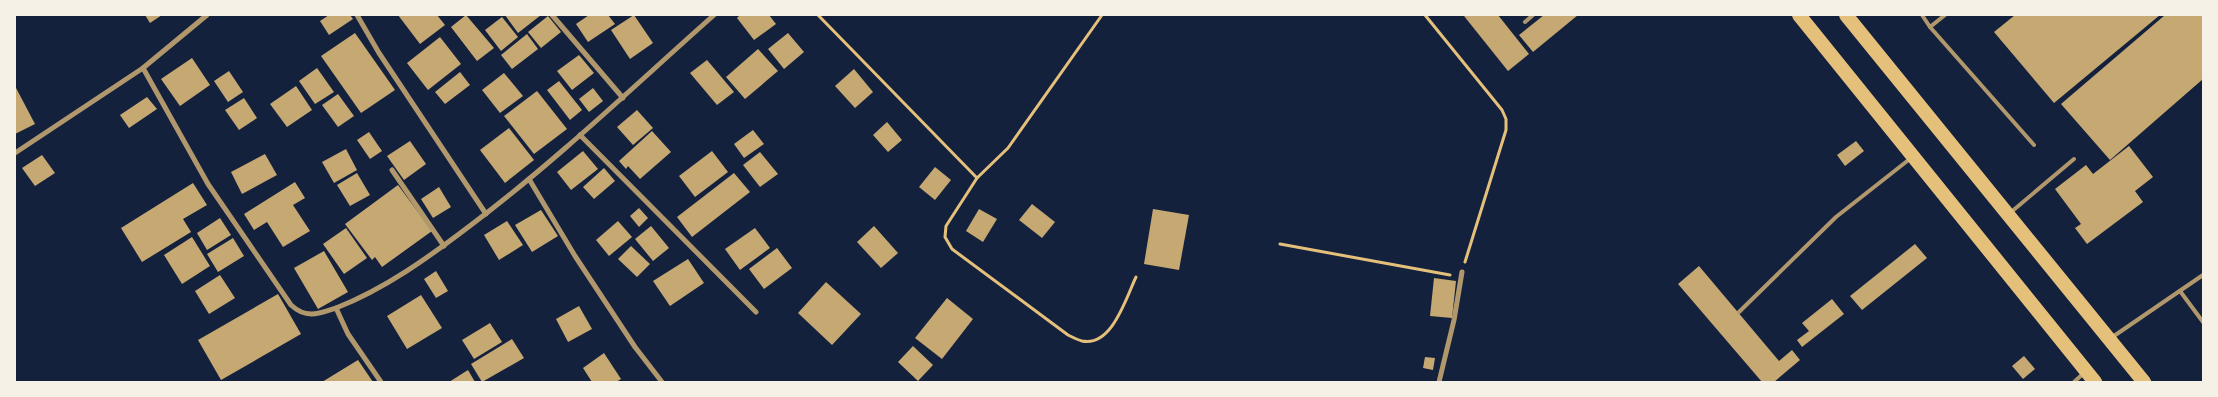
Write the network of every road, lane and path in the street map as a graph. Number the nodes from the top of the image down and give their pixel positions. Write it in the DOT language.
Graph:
graph roads {
  1 [pos="207,15"];
  2 [pos="356,15"];
  3 [pos="552,15"];
  4 [pos="714,15"];
  5 [pos="818,15"];
  6 [pos="1102,15"];
  7 [pos="1425,15"];
  8 [pos="1533,15"];
  9 [pos="1799,15"];
  10 [pos="1846,15"];
  11 [pos="1922,15"];
  12 [pos="1944,15"];
  13 [pos="1525,22"];
  14 [pos="1930,26"];
  15 [pos="143,68"];
  16 [pos="623,98"];
  17 [pos="580,134"];
  18 [pos="2034,145"];
  19 [pos="15,154"];
  20 [pos="1913,156"];
  21 [pos="2074,159"];
  22 [pos="392,170"];
  23 [pos="976,178"];
  24 [pos="529,179"];
  25 [pos="486,214"];
  26 [pos="2008,215"];
  27 [pos="1280,244"];
  28 [pos="444,246"];
  29 [pos="1462,272"];
  30 [pos="2203,275"];
  31 [pos="1136,278"];
  32 [pos="2180,291"];
  33 [pos="336,308"];
  34 [pos="756,312"];
  35 [pos="1739,312"];
  36 [pos="2203,322"];
  37 [pos="2110,339"];
  38 [pos="2086,371"];
  39 [pos="381,382"];
  40 [pos="662,382"];
  41 [pos="1439,382"];
  42 [pos="2074,382"];
  43 [pos="2095,382"];
  44 [pos="2144,382"];
  1 -- 15 [label="street"];
  2 -- 25 [label="street"];
  3 -- 16 [label="street"];
  4 -- 16 [label="street"];
  5 -- 23 [label="path"];
  6 -- 23 [label="path"];
  7 -- 29 [label="path"];
  8 -- 13 [label="lane"];
  9 -- 20 [label="highway"];
  10 -- 26 [label="highway"];
  11 -- 14 [label="lane"];
  12 -- 14 [label="lane"];
  14 -- 18 [label="lane"];
  15 -- 19 [label="street"];
  15 -- 33 [label="street"];
  16 -- 17 [label="street"];
  17 -- 24 [label="street"];
  17 -- 34 [label="street"];
  20 -- 35 [label="lane"];
  20 -- 38 [label="highway"];
  21 -- 26 [label="lane"];
  22 -- 28 [label="street"];
  23 -- 31 [label="path"];
  24 -- 25 [label="street"];
  24 -- 40 [label="street"];
  25 -- 28 [label="street"];
  26 -- 37 [label="highway"];
  27 -- 29 [label="path"];
  28 -- 33 [label="street"];
  29 -- 41 [label="street"];
  30 -- 32 [label="lane"];
  32 -- 36 [label="lane"];
  32 -- 37 [label="lane"];
  33 -- 39 [label="street"];
  37 -- 44 [label="highway"];
  38 -- 42 [label="lane"];
  38 -- 43 [label="highway"];
}
